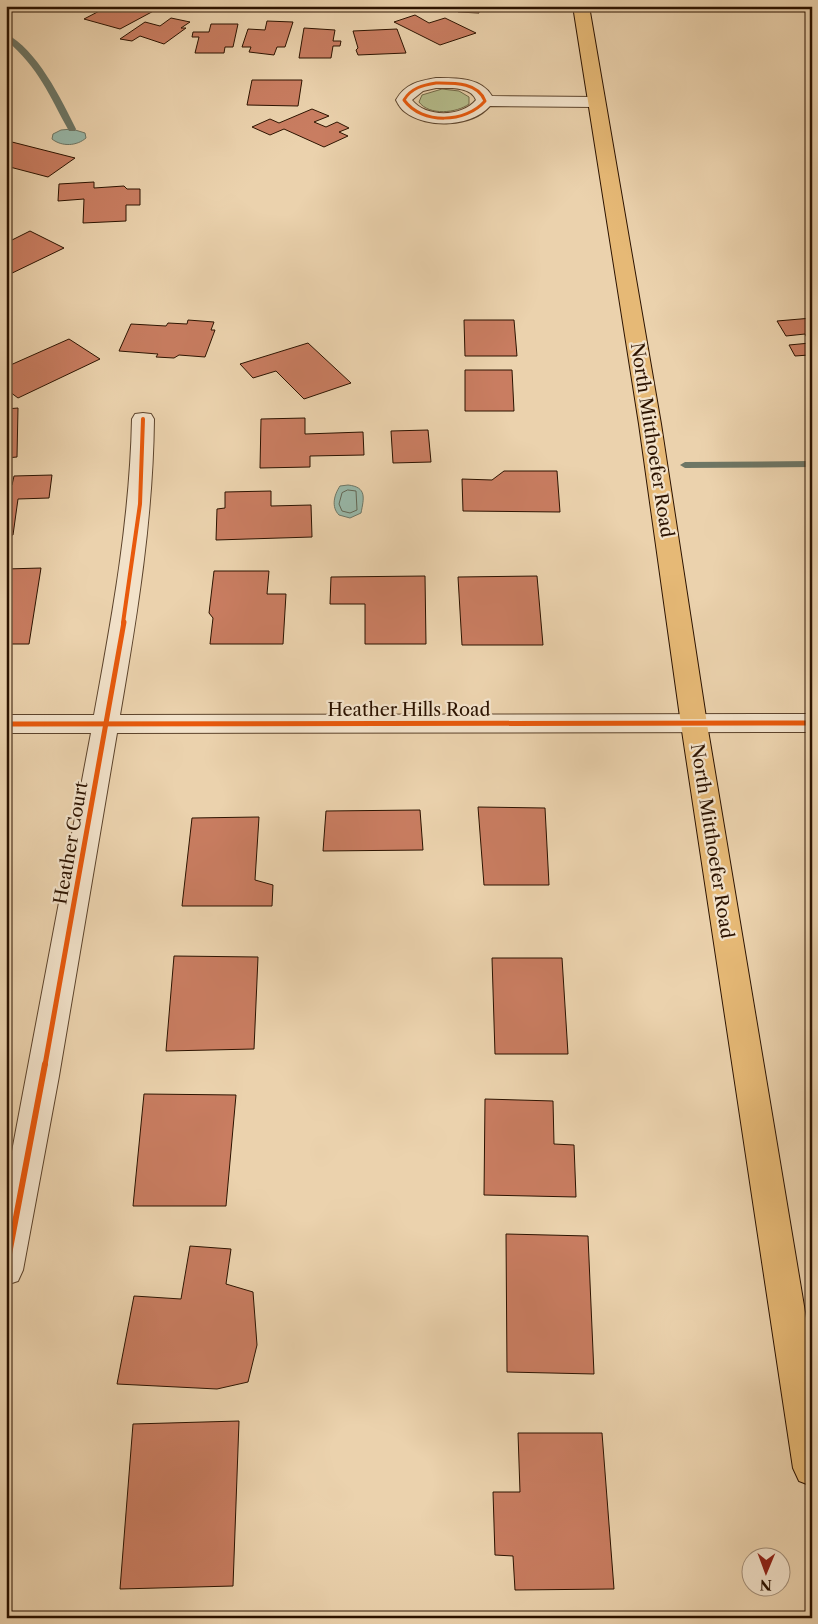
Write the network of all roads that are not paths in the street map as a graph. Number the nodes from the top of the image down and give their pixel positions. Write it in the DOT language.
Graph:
graph roads {
  1 [pos="581,6"];
  2 [pos="485,102"];
  3 [pos="596,102"];
  4 [pos="143,419"];
  5 [pos="812,723"];
  6 [pos="6,724"];
  7 [pos="694,724"];
  8 [pos="106,725"];
  9 [pos="6,1270"];
  10 [pos="812,1468"];
  1 -- 3 [label="main road, North Mitthoefer Road"];
  2 -- 3 [label="street"];
  3 -- 7 [label="main road, North Mitthoefer Road"];
  4 -- 8 [label="street, Heather Court"];
  5 -- 7 [label="street, Heather Hills Road"];
  6 -- 8 [label="street, Heather Hills Road"];
  7 -- 8 [label="street, Heather Hills Road"];
  7 -- 10 [label="main road, North Mitthoefer Road"];
  8 -- 9 [label="street, Heather Court"];
}
